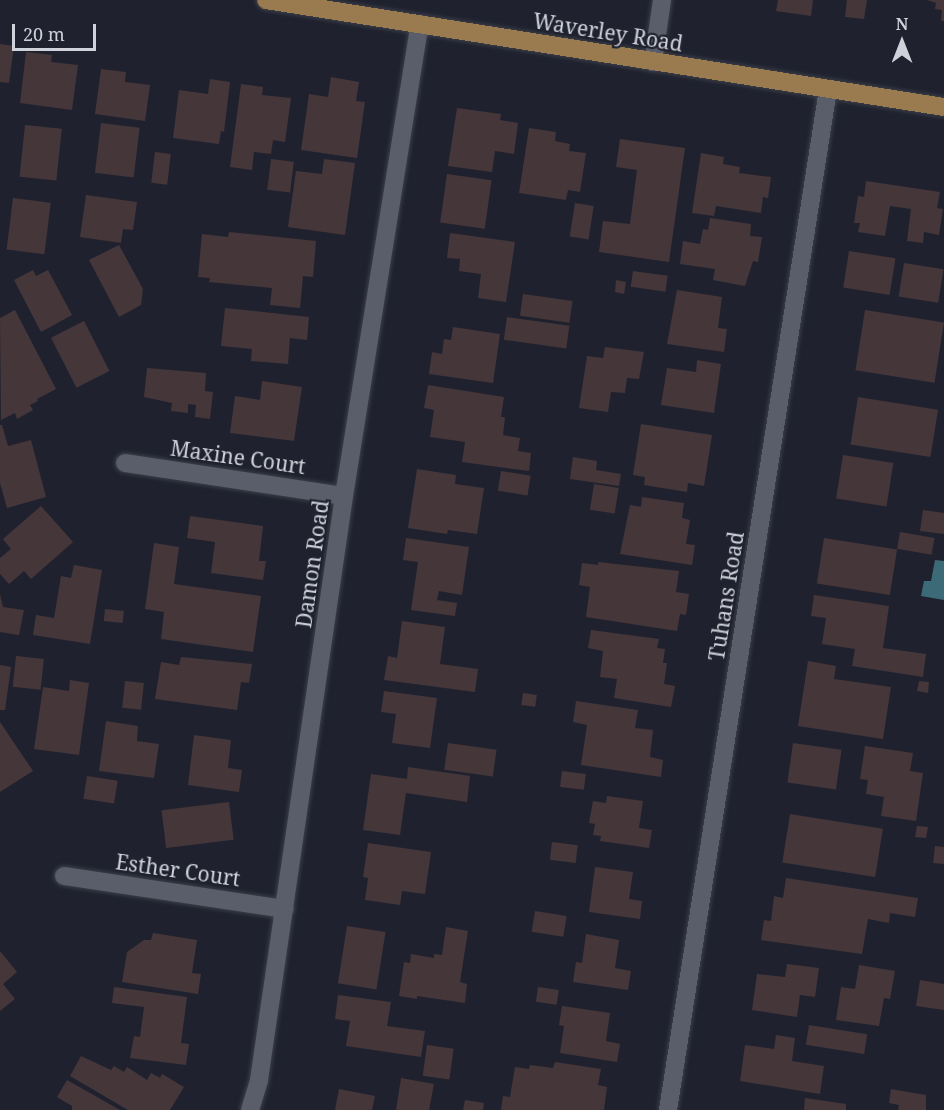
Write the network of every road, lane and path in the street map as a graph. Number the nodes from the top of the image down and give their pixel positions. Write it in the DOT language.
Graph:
graph roads {
  1 [pos="266,0"];
  2 [pos="662,0"];
  3 [pos="420,24"];
  4 [pos="653,62"];
  5 [pos="828,89"];
  6 [pos="944,107"];
  7 [pos="125,463"];
  8 [pos="344,496"];
  9 [pos="64,876"];
  10 [pos="285,909"];
  11 [pos="250,1110"];
  12 [pos="668,1110"];
  1 -- 3 [label="main road, Waverley Road"];
  2 -- 4 [label="street"];
  3 -- 4 [label="main road, Waverley Road"];
  3 -- 8 [label="street, Damon Road"];
  4 -- 5 [label="main road, Waverley Road"];
  5 -- 6 [label="main road, Waverley Road"];
  5 -- 12 [label="street, Tuhans Road"];
  7 -- 8 [label="street, Maxine Court"];
  8 -- 10 [label="street, Damon Road"];
  9 -- 10 [label="street, Esther Court"];
  10 -- 11 [label="street, Damon Road"];
}
